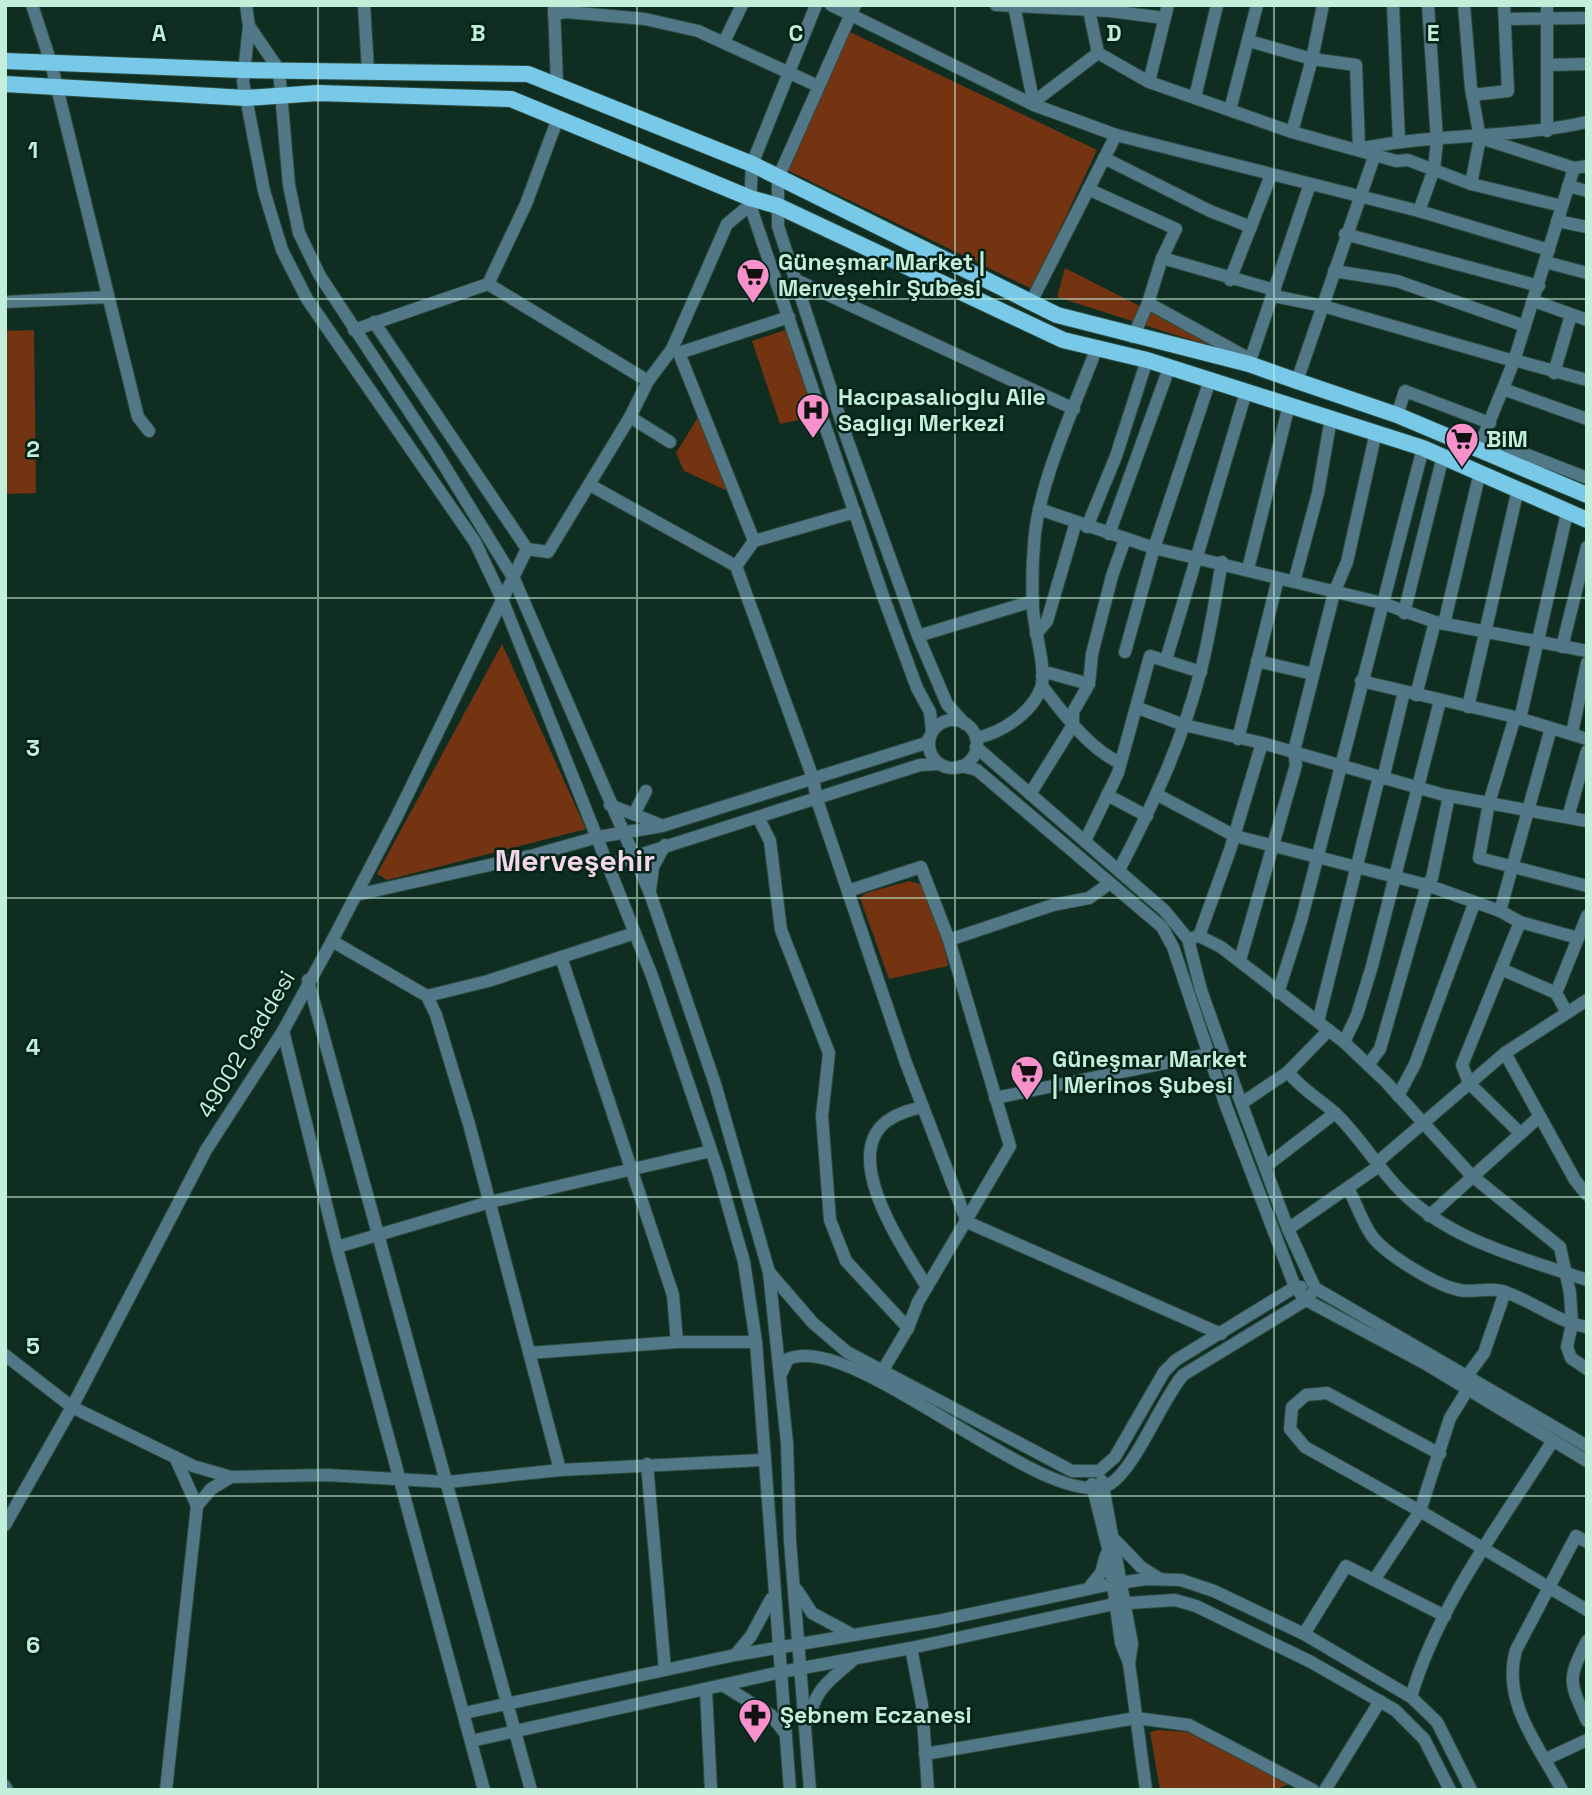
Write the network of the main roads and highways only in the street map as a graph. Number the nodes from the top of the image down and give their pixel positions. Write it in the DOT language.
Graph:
graph roads {
  1 [pos="5,61"];
  2 [pos="5,84"];
  3 [pos="1587,495"];
  4 [pos="1587,520"];
  1 -- 3 [label="main road"];
  2 -- 4 [label="main road"];
}
